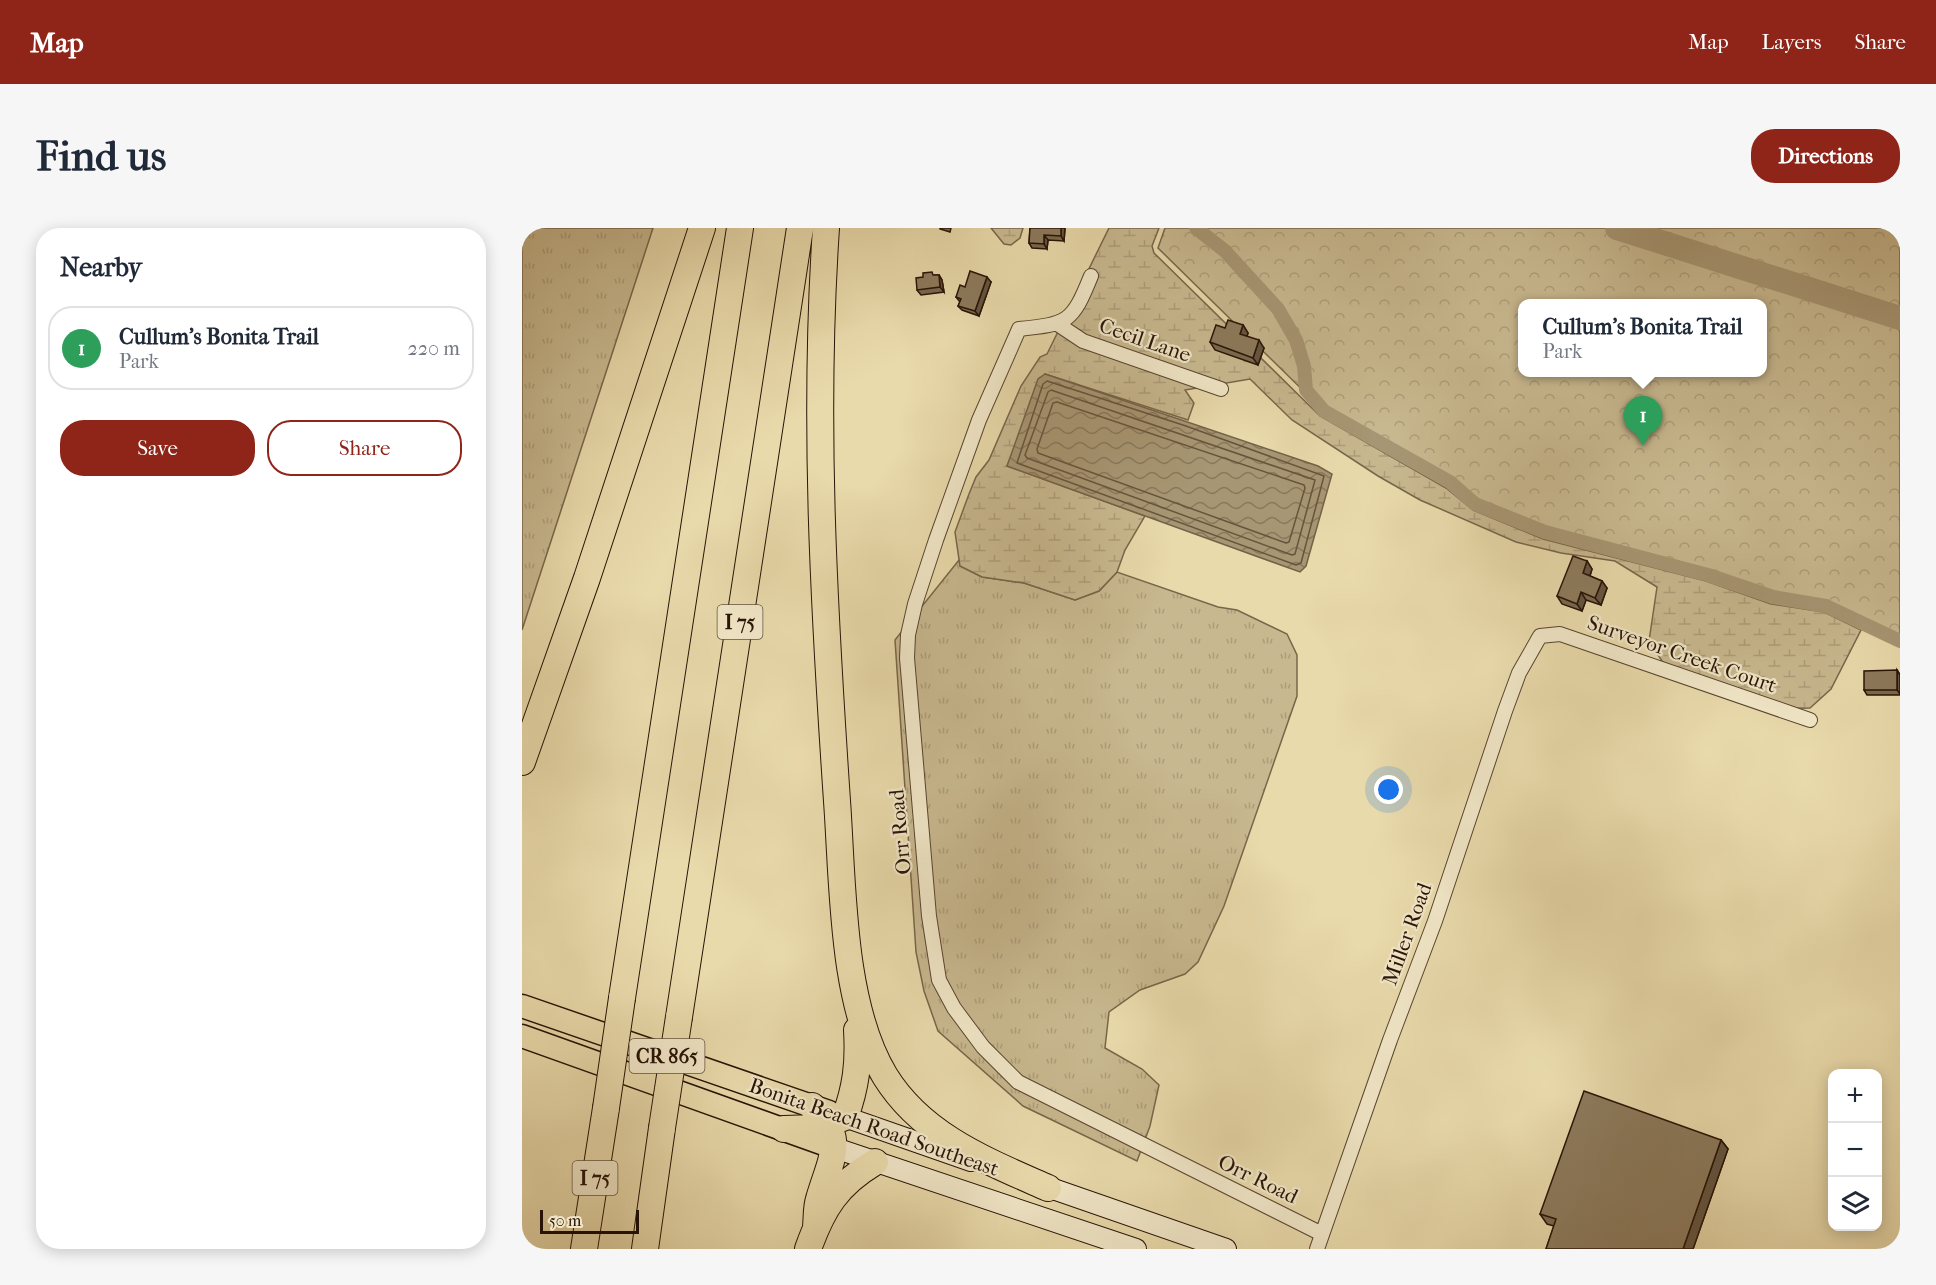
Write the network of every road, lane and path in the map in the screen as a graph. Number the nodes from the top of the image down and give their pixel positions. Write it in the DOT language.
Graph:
graph roads {
  1 [pos="702,228"];
  2 [pos="740,228"];
  3 [pos="800,228"];
  4 [pos="826,228"];
  5 [pos="1091,276"];
  6 [pos="1059,325"];
  7 [pos="1221,389"];
  8 [pos="1540,636"];
  9 [pos="1810,720"];
  10 [pos="522,762"];
  11 [pos="848,947"];
  12 [pos="522,1006"];
  13 [pos="522,1036"];
  14 [pos="812,1106"];
  15 [pos="784,1129"];
  16 [pos="836,1130"];
  17 [pos="875,1162"];
  18 [pos="1048,1188"];
  19 [pos="1322,1234"];
  20 [pos="812,1238"];
  21 [pos="584,1249"];
  22 [pos="645,1249"];
  23 [pos="1136,1249"];
  24 [pos="1226,1249"];
  25 [pos="1317,1249"];
  1 -- 10 [label="highway"];
  2 -- 21 [label="highway, I 75, bridge"];
  3 -- 22 [label="highway, I 75, bridge"];
  4 -- 11 [label="highway"];
  5 -- 6 [label="street"];
  6 -- 7 [label="street, Cecil Lane"];
  6 -- 19 [label="street, Orr Road"];
  8 -- 9 [label="street, Surveyor Creek Court"];
  8 -- 19 [label="street, Miller Road"];
  11 -- 16 [label="highway"];
  11 -- 18 [label="highway"];
  12 -- 14 [label="main road, Bonita Beach Road Southeast / CR 865"];
  13 -- 15 [label="main road, Bonita Beach Road Southeast / CR 865"];
  14 -- 16 [label="highway"];
  15 -- 16 [label="highway"];
  16 -- 17 [label="street, Bonita Beach Road Southeast"];
  16 -- 18 [label="street, Bonita Beach Road Southeast"];
  16 -- 20 [label="highway"];
  17 -- 20 [label="highway"];
  17 -- 23 [label="street, Bonita Beach Road Southeast"];
  18 -- 24 [label="street, Bonita Beach Road Southeast"];
  19 -- 25 [label="street, Miller Road"];
}
